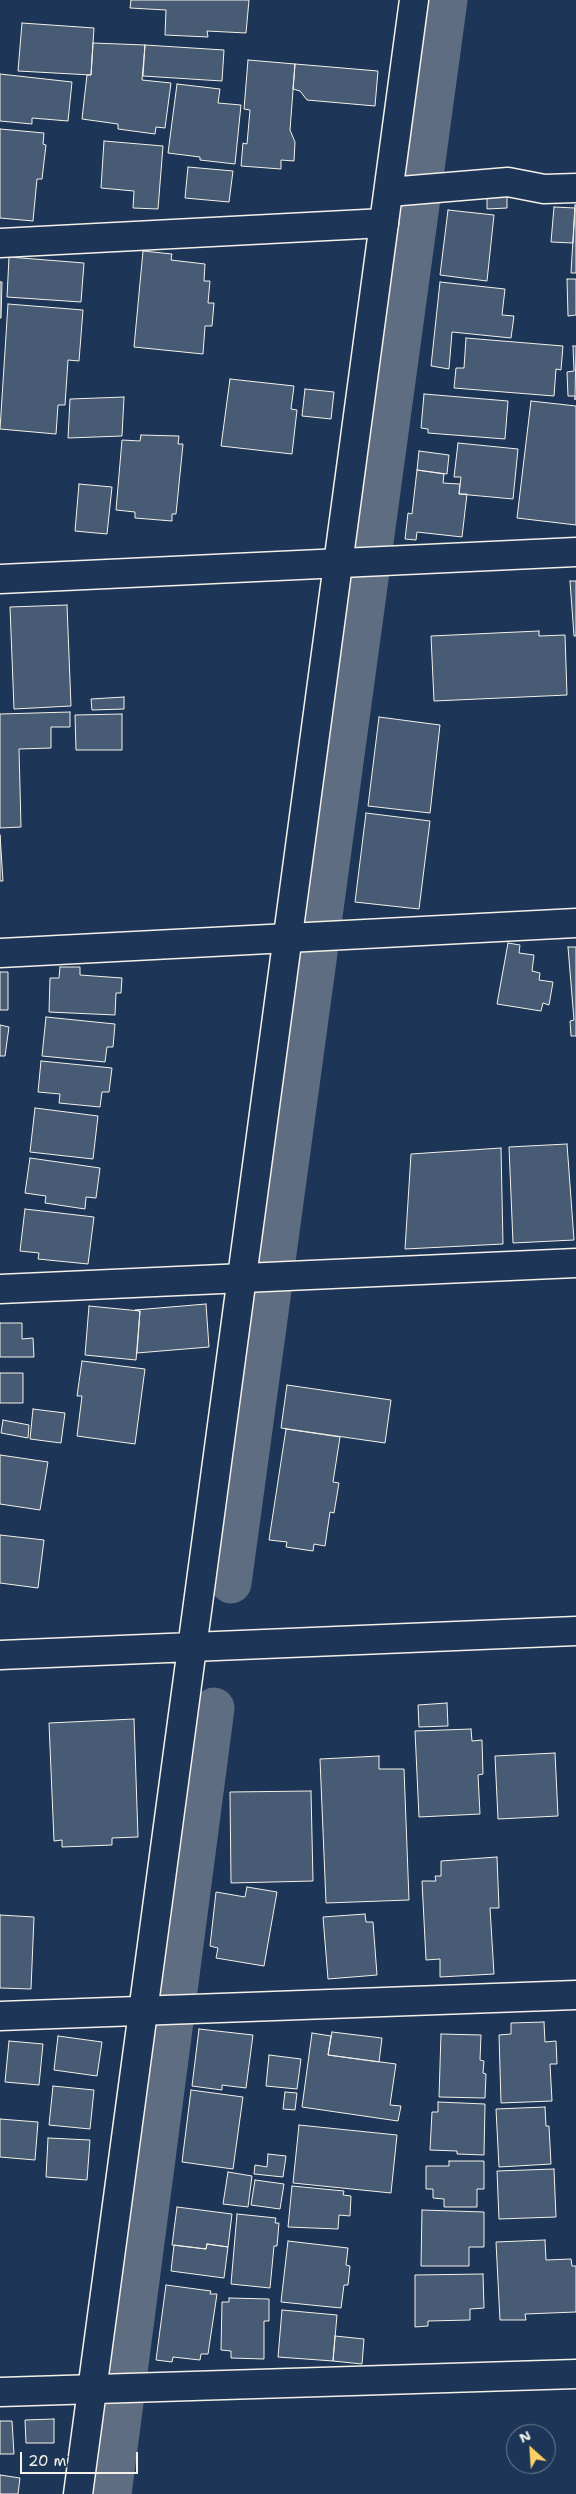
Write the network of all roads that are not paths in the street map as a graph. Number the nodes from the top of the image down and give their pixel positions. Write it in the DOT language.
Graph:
graph roads {
  1 [pos="414,0"];
  2 [pos="576,188"];
  3 [pos="390,192"];
  4 [pos="384,223"];
  5 [pos="0,243"];
  6 [pos="576,552"];
  7 [pos="339,563"];
  8 [pos="0,579"];
  9 [pos="576,923"];
  10 [pos="286,939"];
  11 [pos="0,953"];
  12 [pos="576,1263"];
  13 [pos="243,1278"];
  14 [pos="0,1289"];
  15 [pos="576,1631"];
  16 [pos="193,1646"];
  17 [pos="0,1655"];
  18 [pos="576,1995"];
  19 [pos="144,2010"];
  20 [pos="0,2016"];
  21 [pos="576,2374"];
  22 [pos="91,2389"];
  23 [pos="0,2392"];
  24 [pos="78,2494"];
  1 -- 3 [label="street"];
  2 -- 3 [label="street"];
  3 -- 4 [label="street"];
  4 -- 5 [label="street"];
  4 -- 7 [label="street"];
  6 -- 7 [label="street"];
  7 -- 8 [label="street"];
  7 -- 10 [label="street"];
  9 -- 10 [label="street"];
  10 -- 11 [label="street"];
  10 -- 13 [label="street"];
  12 -- 13 [label="street"];
  13 -- 14 [label="street"];
  13 -- 16 [label="street"];
  15 -- 16 [label="street"];
  16 -- 17 [label="street"];
  16 -- 19 [label="street"];
  18 -- 19 [label="street"];
  19 -- 20 [label="street"];
  19 -- 22 [label="street"];
  21 -- 22 [label="street"];
  22 -- 23 [label="street"];
  22 -- 24 [label="street"];
}
